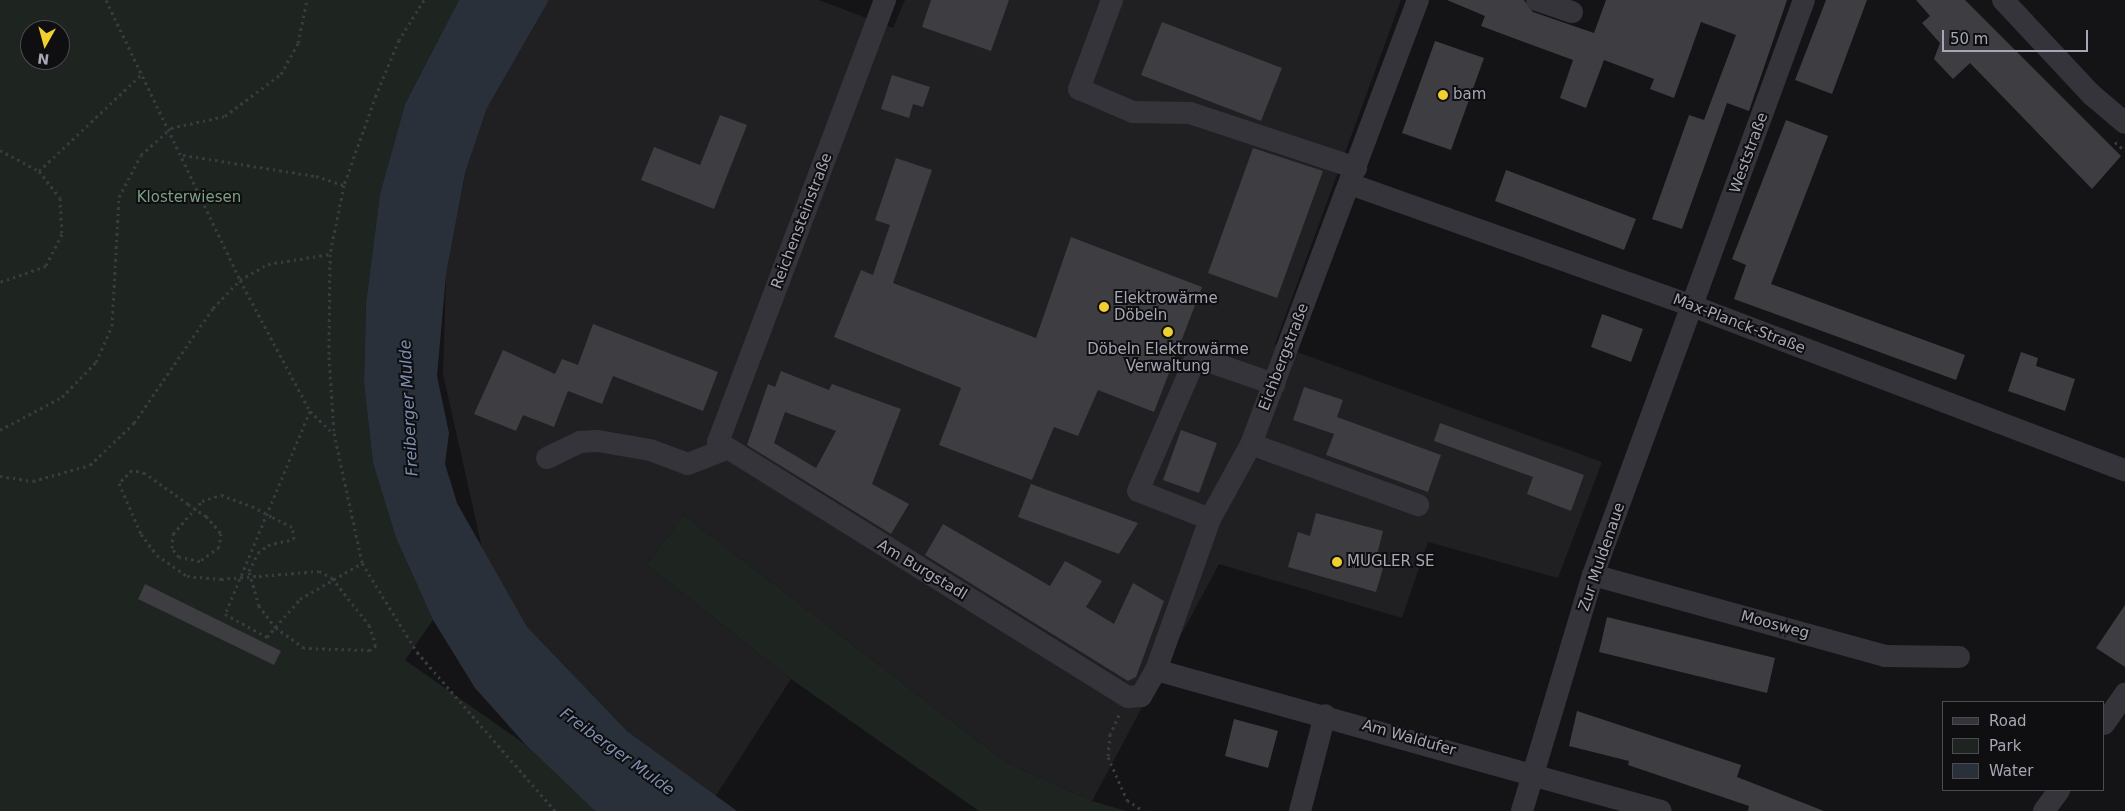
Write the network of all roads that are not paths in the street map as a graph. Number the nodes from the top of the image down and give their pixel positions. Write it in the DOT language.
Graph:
graph roads {
  1 [pos="885,0"];
  2 [pos="1112,0"];
  3 [pos="1418,0"];
  4 [pos="1537,0"];
  5 [pos="1804,0"];
  6 [pos="2003,0"];
  7 [pos="1572,12"];
  8 [pos="2125,123"];
  9 [pos="1353,176"];
  10 [pos="1695,307"];
  11 [pos="1274,384"];
  12 [pos="1251,444"];
  13 [pos="722,445"];
  14 [pos="546,458"];
  15 [pos="2125,470"];
  16 [pos="1418,505"];
  17 [pos="1210,520"];
  18 [pos="1593,575"];
  19 [pos="1959,657"];
  20 [pos="1156,670"];
  21 [pos="2125,694"];
  22 [pos="1128,697"];
  23 [pos="1325,715"];
  24 [pos="2105,723"];
  25 [pos="1533,774"];
  26 [pos="2058,791"];
  27 [pos="1300,811"];
  28 [pos="1522,811"];
  29 [pos="1661,811"];
  30 [pos="2044,811"];
  1 -- 13 [label="street, Reichensteinstraße"];
  2 -- 9 [label="street, Max-Planck-Straße"];
  3 -- 9 [label="street, Eichbergstraße"];
  4 -- 7 [label="street"];
  5 -- 10 [label="street, Weststraße"];
  6 -- 8 [label="street"];
  9 -- 10 [label="street, Max-Planck-Straße"];
  9 -- 11 [label="street, Eichbergstraße"];
  10 -- 15 [label="street, Max-Planck-Straße"];
  10 -- 18 [label="street, Zur Muldenaue"];
  11 -- 12 [label="street, Eichbergstraße"];
  11 -- 17 [label="street"];
  12 -- 16 [label="street"];
  12 -- 17 [label="street, Eichbergstraße"];
  13 -- 14 [label="street"];
  13 -- 22 [label="street, Am Burgstadl"];
  17 -- 20 [label="street, Eichbergstraße"];
  18 -- 19 [label="street, Moosweg"];
  18 -- 25 [label="street, Zur Muldenaue"];
  20 -- 22 [label="street, Eichbergstraße"];
  20 -- 23 [label="street, Am Waldufer"];
  21 -- 24 [label="street"];
  23 -- 25 [label="street, Am Waldufer"];
  23 -- 27 [label="street"];
  25 -- 28 [label="street, Zur Muldenaue"];
  25 -- 29 [label="street, Am Waldufer"];
  26 -- 30 [label="street"];
}
